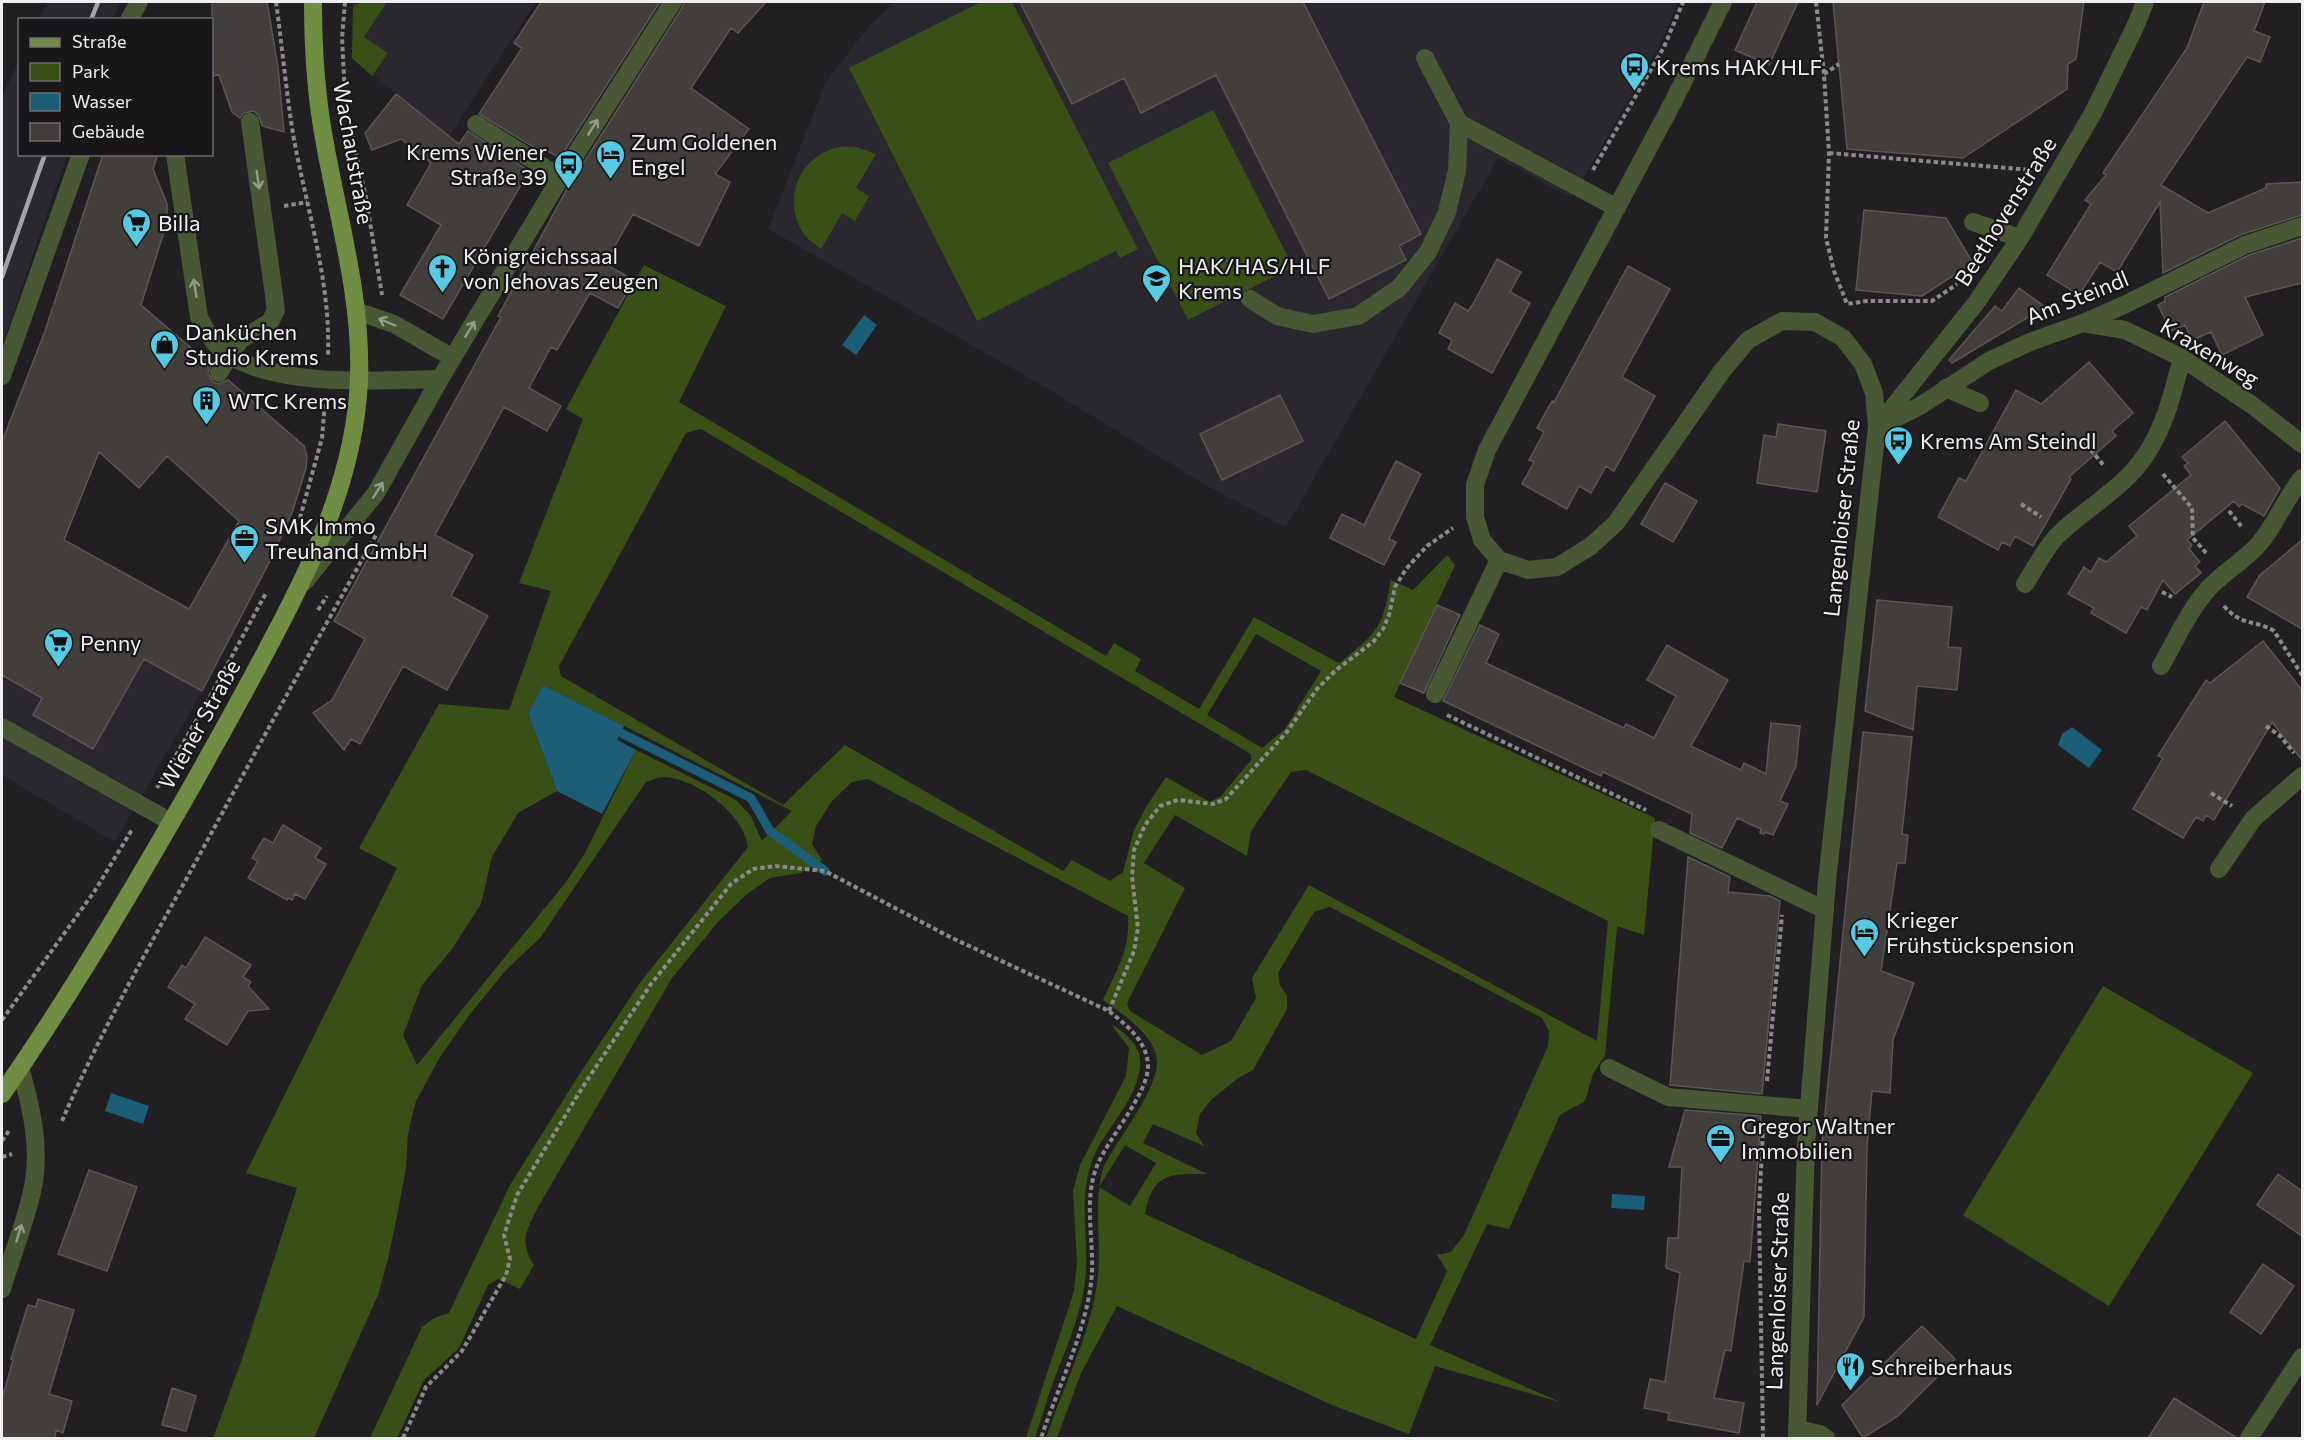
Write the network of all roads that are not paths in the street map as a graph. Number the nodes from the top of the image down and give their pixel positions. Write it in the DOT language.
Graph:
graph roads {
  1 [pos="139,2"];
  2 [pos="313,2"];
  3 [pos="674,2"];
  4 [pos="1723,2"];
  5 [pos="2145,2"];
  6 [pos="130,18"];
  7 [pos="1425,58"];
  8 [pos="250,122"];
  9 [pos="1459,123"];
  10 [pos="476,124"];
  11 [pos="80,156"];
  12 [pos="164,156"];
  13 [pos="175,156"];
  14 [pos="561,178"];
  15 [pos="177,179"];
  16 [pos="1617,208"];
  17 [pos="1973,222"];
  18 [pos="2302,226"];
  19 [pos="2020,238"];
  20 [pos="1250,299"];
  21 [pos="356,311"];
  22 [pos="2083,323"];
  23 [pos="229,356"];
  24 [pos="453,358"];
  25 [pos="2182,358"];
  26 [pos="219,373"];
  27 [pos="2,376"];
  28 [pos="440,379"];
  29 [pos="358,380"];
  30 [pos="1946,387"];
  31 [pos="1980,403"];
  32 [pos="1877,427"];
  33 [pos="2302,444"];
  34 [pos="2302,478"];
  35 [pos="1499,560"];
  36 [pos="2025,584"];
  37 [pos="302,585"];
  38 [pos="2161,666"];
  39 [pos="1435,694"];
  40 [pos="2,727"];
  41 [pos="2302,776"];
  42 [pos="171,822"];
  43 [pos="1657,822"];
  44 [pos="2219,869"];
  45 [pos="1825,910"];
  46 [pos="20,1068"];
  47 [pos="1609,1068"];
  48 [pos="2,1094"];
  49 [pos="1809,1109"];
  50 [pos="2,1289"];
  51 [pos="2302,1357"];
  52 [pos="1797,1434"];
  53 [pos="1826,1438"];
  54 [pos="2249,1438"];
  1 -- 6 [label="street"];
  2 -- 21 [label="main road, Wachaustraße"];
  14 -- 3 [label="street, Wiener Straße, one-way"];
  4 -- 16 [label="street"];
  5 -- 19 [label="street, Beethovenstraße"];
  7 -- 9 [label="street"];
  8 -- 23 [label="street, one-way"];
  9 -- 16 [label="street"];
  9 -- 20 [label="street"];
  10 -- 14 [label="street"];
  11 -- 27 [label="street"];
  12 -- 15 [label="street"];
  13 -- 15 [label="street"];
  24 -- 14 [label="street, Wiener Straße, one-way"];
  23 -- 15 [label="street, one-way"];
  16 -- 35 [label="street"];
  17 -- 19 [label="street"];
  18 -- 22 [label="street, Am Steindl"];
  19 -- 32 [label="street, Beethovenstraße"];
  24 -- 21 [label="street, one-way"];
  21 -- 29 [label="main road, Wachaustraße"];
  22 -- 25 [label="street, Kraxenweg"];
  22 -- 30 [label="street, Am Steindl"];
  23 -- 26 [label="street"];
  23 -- 29 [label="street"];
  24 -- 28 [label="street, Wiener Straße"];
  25 -- 33 [label="street, Kraxenweg"];
  25 -- 36 [label="street"];
  28 -- 29 [label="street"];
  37 -- 28 [label="street, Wiener Straße, one-way"];
  29 -- 37 [label="main road, Wachaustraße"];
  30 -- 31 [label="street"];
  30 -- 32 [label="street, Am Steindl"];
  32 -- 35 [label="street, Langenloiser Straße"];
  32 -- 45 [label="street, Langenloiser Straße"];
  34 -- 38 [label="street"];
  35 -- 39 [label="street"];
  37 -- 42 [label="main road, Wiener Straße"];
  40 -- 42 [label="street"];
  41 -- 44 [label="street"];
  42 -- 46 [label="main road, Wiener Straße"];
  43 -- 45 [label="street"];
  45 -- 49 [label="street, Langenloiser Straße"];
  46 -- 48 [label="main road, Wiener Straße"];
  50 -- 46 [label="street, one-way"];
  47 -- 49 [label="street"];
  49 -- 52 [label="street, Langenloiser Straße"];
  51 -- 54 [label="street"];
  52 -- 53 [label="street"];
}
